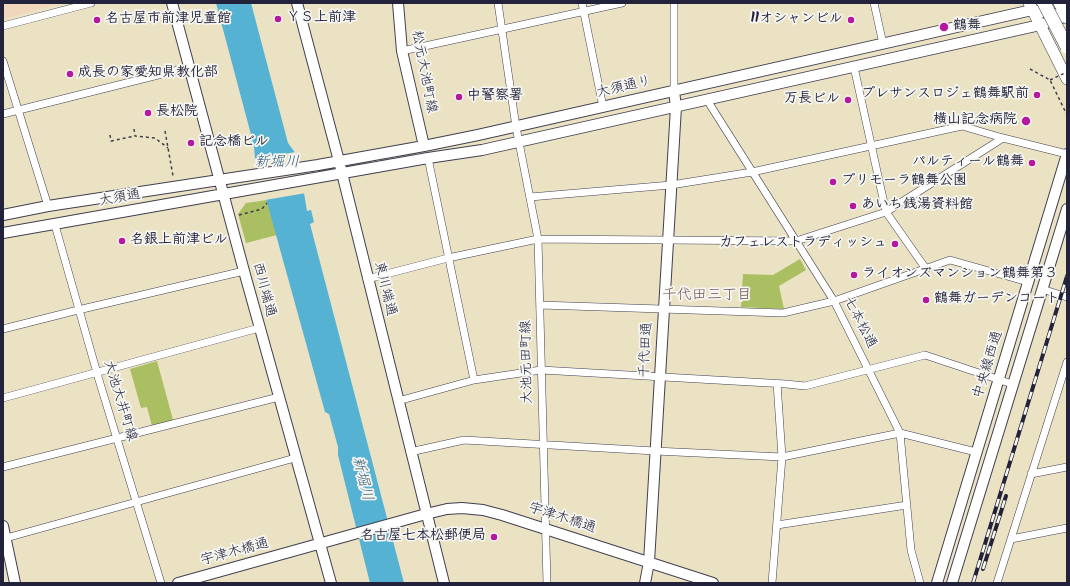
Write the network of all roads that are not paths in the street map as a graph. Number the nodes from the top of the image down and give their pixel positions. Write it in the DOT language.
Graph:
graph roads {
  1 [pos="91,3"];
  2 [pos="172,3"];
  3 [pos="296,3"];
  4 [pos="398,3"];
  5 [pos="498,3"];
  6 [pos="582,3"];
  7 [pos="622,3"];
  8 [pos="674,3"];
  9 [pos="874,3"];
  10 [pos="1044,3"];
  11 [pos="1060,3"];
  12 [pos="1032,5"];
  13 [pos="584,11"];
  14 [pos="1067,16"];
  15 [pos="1040,25"];
  16 [pos="3,26"];
  17 [pos="502,30"];
  18 [pos="883,44"];
  19 [pos="1067,47"];
  20 [pos="402,51"];
  21 [pos="3,61"];
  22 [pos="190,67"];
  23 [pos="854,67"];
  24 [pos="1067,79"];
  25 [pos="674,91"];
  26 [pos="707,100"];
  27 [pos="603,107"];
  28 [pos="676,107"];
  29 [pos="18,110"];
  30 [pos="3,114"];
  31 [pos="516,127"];
  32 [pos="1003,138"];
  33 [pos="519,142"];
  34 [pos="424,146"];
  35 [pos="871,146"];
  36 [pos="1067,154"];
  37 [pos="428,158"];
  38 [pos="338,161"];
  39 [pos="752,172"];
  40 [pos="341,174"];
  41 [pos="220,180"];
  42 [pos="671,185"];
  43 [pos="223,195"];
  44 [pos="530,198"];
  45 [pos="48,206"];
  46 [pos="1067,209"];
  47 [pos="886,212"];
  48 [pos="3,215"];
  49 [pos="54,225"];
  50 [pos="3,234"];
  51 [pos="538,239"];
  52 [pos="667,240"];
  53 [pos="796,241"];
  54 [pos="448,258"];
  55 [pos="926,268"];
  56 [pos="244,271"];
  57 [pos="367,279"];
  58 [pos="1028,282"];
  59 [pos="1042,289"];
  60 [pos="1067,297"];
  61 [pos="834,301"];
  62 [pos="540,305"];
  63 [pos="78,310"];
  64 [pos="663,310"];
  65 [pos="259,328"];
  66 [pos="3,329"];
  67 [pos="1067,362"];
  68 [pos="541,370"];
  69 [pos="869,370"];
  70 [pos="96,373"];
  71 [pos="659,376"];
  72 [pos="474,380"];
  73 [pos="998,380"];
  74 [pos="777,383"];
  75 [pos="1012,384"];
  76 [pos="279,397"];
  77 [pos="3,398"];
  78 [pos="398,401"];
  79 [pos="900,433"];
  80 [pos="116,438"];
  81 [pos="543,444"];
  82 [pos="655,451"];
  83 [pos="410,452"];
  84 [pos="976,452"];
  85 [pos="782,457"];
  86 [pos="295,458"];
  87 [pos="3,467"];
  88 [pos="1067,467"];
  89 [pos="1031,474"];
  90 [pos="136,502"];
  91 [pos="907,505"];
  92 [pos="426,514"];
  93 [pos="777,525"];
  94 [pos="3,526"];
  95 [pos="1067,528"];
  96 [pos="545,529"];
  97 [pos="6,538"];
  98 [pos="1011,539"];
  99 [pos="320,544"];
  100 [pos="648,562"];
  101 [pos="15,583"];
  102 [pos="161,583"];
  103 [pos="178,583"];
  104 [pos="331,583"];
  105 [pos="444,583"];
  106 [pos="547,583"];
  107 [pos="644,583"];
  108 [pos="713,583"];
  109 [pos="772,583"];
  110 [pos="920,583"];
  111 [pos="937,583"];
  112 [pos="952,583"];
  113 [pos="997,583"];
  1 -- 16 [label="street"];
  2 -- 22 [label="street, 西川端通"];
  3 -- 38 [label="street, 東川端通"];
  4 -- 20 [label="street, 松元大池町線"];
  5 -- 17 [label="street, 大池元田町線"];
  6 -- 13 [label="street"];
  7 -- 13 [label="street"];
  8 -- 25 [label="street"];
  9 -- 18 [label="street"];
  10 -- 19 [label="highway, bridge"];
  11 -- 14 [label="main road"];
  12 -- 14 [label="street"];
  12 -- 15 [label="main road"];
  12 -- 18 [label="street, 大須通り"];
  13 -- 17 [label="street"];
  13 -- 27 [label="street"];
  14 -- 15 [label="street"];
  15 -- 23 [label="street"];
  15 -- 24 [label="main road"];
  17 -- 20 [label="street"];
  17 -- 31 [label="street, 大池元田町線"];
  18 -- 25 [label="street, 大須通り"];
  20 -- 34 [label="street, 松元大池町線"];
  21 -- 29 [label="street"];
  22 -- 29 [label="street"];
  22 -- 41 [label="street, 西川端通"];
  23 -- 26 [label="street"];
  23 -- 35 [label="street"];
  25 -- 27 [label="street, 大須通り"];
  25 -- 28 [label="street, 千代田通"];
  26 -- 28 [label="street"];
  26 -- 39 [label="street, 七本松通"];
  27 -- 31 [label="street, 大須通り"];
  28 -- 33 [label="street"];
  28 -- 42 [label="street, 千代田通"];
  29 -- 30 [label="street"];
  29 -- 45 [label="street"];
  31 -- 33 [label="street, 大池元田町線"];
  31 -- 34 [label="street, 大須通り"];
  32 -- 35 [label="street"];
  32 -- 36 [label="street"];
  32 -- 47 [label="street"];
  33 -- 37 [label="street"];
  33 -- 44 [label="street, 大池元田町線"];
  34 -- 38 [label="street, 大須通り"];
  35 -- 39 [label="street"];
  35 -- 47 [label="street"];
  36 -- 58 [label="street, 中央線西通"];
  37 -- 40 [label="street"];
  37 -- 54 [label="street"];
  38 -- 40 [label="street, 東川端通"];
  38 -- 41 [label="street, 大須通り"];
  39 -- 42 [label="street"];
  39 -- 53 [label="street, 七本松通"];
  40 -- 43 [label="street, 大須通"];
  40 -- 57 [label="street, 東川端通"];
  41 -- 43 [label="street, 西川端通"];
  41 -- 45 [label="street, 大須通"];
  42 -- 44 [label="street"];
  42 -- 52 [label="street, 千代田通"];
  43 -- 49 [label="street, 大須通"];
  43 -- 56 [label="street, 西川端通"];
  44 -- 51 [label="street, 大池元田町線"];
  45 -- 48 [label="street, 大須通"];
  46 -- 59 [label="street, 中央線西通"];
  47 -- 53 [label="street"];
  47 -- 55 [label="street"];
  49 -- 50 [label="street, 大須通"];
  49 -- 63 [label="street, 大池大井町線"];
  51 -- 52 [label="street"];
  51 -- 54 [label="street"];
  51 -- 62 [label="street, 大池元田町線"];
  52 -- 53 [label="street"];
  52 -- 64 [label="street, 千代田通"];
  53 -- 61 [label="street, 七本松通"];
  54 -- 57 [label="street"];
  54 -- 72 [label="street"];
  55 -- 58 [label="street"];
  55 -- 61 [label="street"];
  56 -- 63 [label="street"];
  56 -- 65 [label="street, 西川端通"];
  57 -- 78 [label="street, 東川端通"];
  58 -- 73 [label="street, 中央線西通"];
  59 -- 60 [label="street"];
  59 -- 75 [label="street, 中央線西通"];
  61 -- 64 [label="street"];
  61 -- 69 [label="street, 七本松通"];
  62 -- 64 [label="street"];
  62 -- 68 [label="street, 大池元田町線"];
  63 -- 66 [label="street"];
  63 -- 70 [label="street, 大池大井町線"];
  64 -- 71 [label="street, 千代田通"];
  65 -- 70 [label="street"];
  65 -- 76 [label="street, 西川端通"];
  67 -- 89 [label="street"];
  68 -- 71 [label="street"];
  68 -- 72 [label="street"];
  68 -- 81 [label="street, 大池元田町線"];
  69 -- 73 [label="street"];
  69 -- 74 [label="street"];
  69 -- 79 [label="street, 七本松通"];
  70 -- 77 [label="street"];
  70 -- 80 [label="street, 大池大井町線"];
  71 -- 74 [label="street"];
  71 -- 82 [label="street, 千代田通"];
  72 -- 78 [label="street"];
  73 -- 75 [label="street"];
  73 -- 84 [label="street, 中央線西通"];
  74 -- 85 [label="street"];
  75 -- 112 [label="street, 中央線西通"];
  76 -- 80 [label="street"];
  76 -- 86 [label="street, 西川端通"];
  78 -- 83 [label="street, 東川端通"];
  79 -- 84 [label="street"];
  79 -- 85 [label="street"];
  79 -- 91 [label="street, 七本松通"];
  80 -- 87 [label="street"];
  80 -- 90 [label="street, 大池大井町線"];
  81 -- 82 [label="street"];
  81 -- 83 [label="street"];
  81 -- 96 [label="street, 大池元田町線"];
  82 -- 85 [label="street"];
  82 -- 100 [label="street, 千代田通"];
  83 -- 92 [label="street, 東川端通"];
  84 -- 111 [label="street, 中央線西通"];
  85 -- 93 [label="street"];
  86 -- 90 [label="street"];
  86 -- 99 [label="street, 西川端通"];
  88 -- 89 [label="street"];
  89 -- 98 [label="street"];
  90 -- 97 [label="street"];
  90 -- 102 [label="street, 大池大井町線"];
  91 -- 93 [label="street"];
  91 -- 110 [label="street, 七本松通"];
  92 -- 96 [label="street, 宇津木橋通"];
  92 -- 99 [label="street, 宇津木橋通"];
  92 -- 105 [label="street, 東川端通"];
  93 -- 109 [label="street"];
  94 -- 97 [label="street"];
  95 -- 98 [label="street"];
  96 -- 100 [label="street, 宇津木橋通"];
  96 -- 106 [label="street, 大池元田町線"];
  97 -- 101 [label="street"];
  98 -- 113 [label="street"];
  99 -- 103 [label="street, 宇津木橋通"];
  99 -- 104 [label="street, 西川端通"];
  100 -- 107 [label="street, 千代田通"];
  100 -- 108 [label="street, 宇津木橋通"];
}
